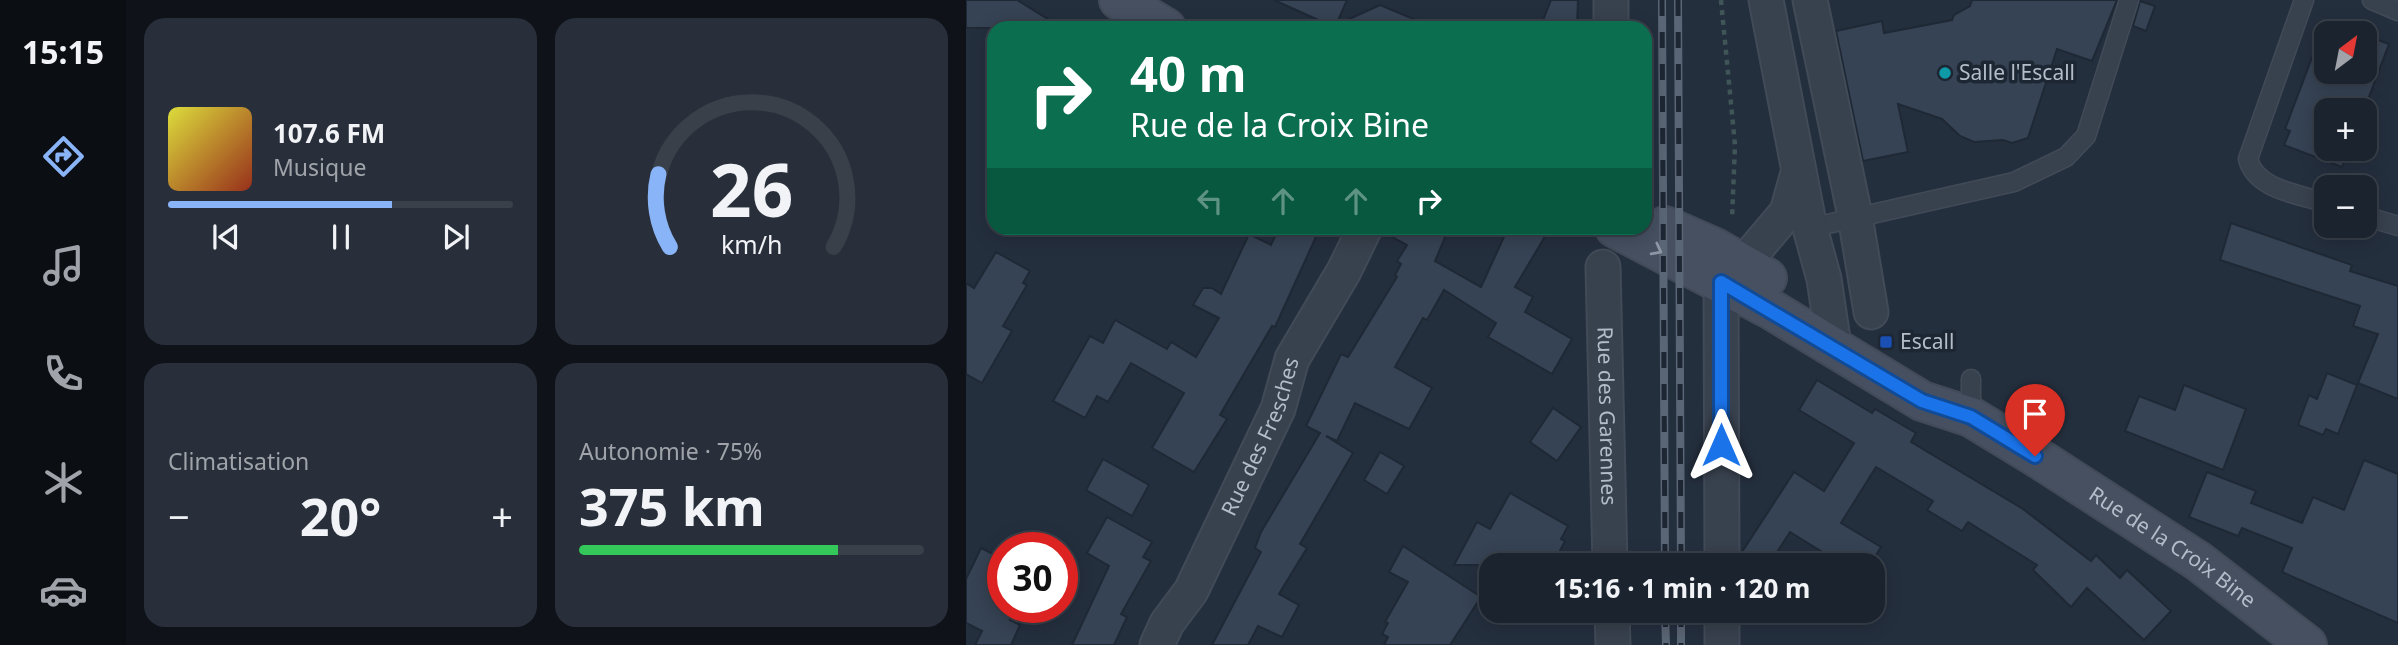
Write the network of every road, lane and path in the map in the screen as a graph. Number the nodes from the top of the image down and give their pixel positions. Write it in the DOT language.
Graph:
graph roads {
  1 [pos="1119,0"];
  2 [pos="1611,0"];
  3 [pos="1721,0"];
  4 [pos="1766,0"];
  5 [pos="1810,0"];
  6 [pos="2129,0"];
  7 [pos="2304,0"];
  8 [pos="2372,0"];
  9 [pos="2398,11"];
  10 [pos="1154,21"];
  11 [pos="1611,21"];
  12 [pos="1799,171"];
  13 [pos="2314,199"];
  14 [pos="1855,216"];
  15 [pos="1652,219"];
  16 [pos="2377,220"];
  17 [pos="2398,226"];
  18 [pos="1732,228"];
  19 [pos="1810,228"];
  20 [pos="1362,235"];
  21 [pos="1632,235"];
  22 [pos="1603,267"];
  23 [pos="1722,273"];
  24 [pos="1871,312"];
  25 [pos="1832,331"];
  26 [pos="1610,553"];
  27 [pos="1722,553"];
  28 [pos="1612,623"];
  29 [pos="1722,623"];
  30 [pos="1157,645"];
  31 [pos="1613,645"];
  32 [pos="1723,645"];
  33 [pos="2306,645"];
  1 -- 10 [label="street"];
  2 -- 11 [label="street"];
  3 -- 18 [label="path"];
  4 -- 12 [label="street"];
  5 -- 14 [label="street"];
  6 -- 14 [label="lane"];
  7 -- 13 [label="lane"];
  8 -- 9 [label="lane"];
  12 -- 19 [label="street"];
  12 -- 23 [label="street"];
  14 -- 19 [label="lane"];
  14 -- 24 [label="street"];
  15 -- 23 [label="street, Rue de la Croix Bine"];
  16 -- 17 [label="lane"];
  19 -- 25 [label="street"];
  20 -- 30 [label="street, Rue des Fresches"];
  21 -- 23 [label="street, one-way"];
  22 -- 26 [label="street, Rue des Garennes"];
  23 -- 25 [label="street, Rue de la Croix Bine"];
  23 -- 27 [label="street"];
  25 -- 33 [label="street, Rue de la Croix Bine"];
  28 -- 31 [label="street"];
  29 -- 32 [label="street"];
}
